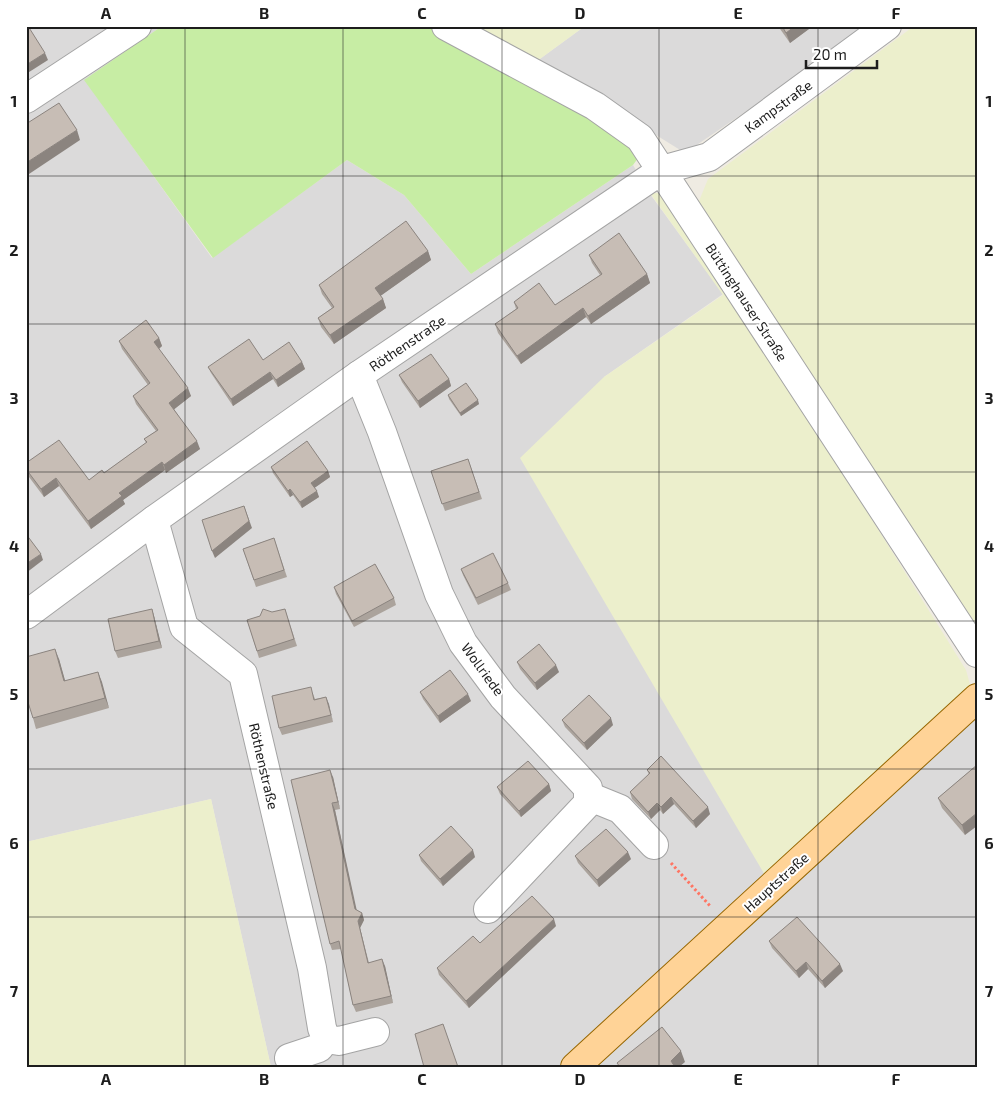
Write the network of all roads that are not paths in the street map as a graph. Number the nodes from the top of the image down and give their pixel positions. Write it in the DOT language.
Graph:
graph roads {
  1 [pos="137,26"];
  2 [pos="446,26"];
  3 [pos="887,26"];
  4 [pos="26,99"];
  5 [pos="662,170"];
  6 [pos="359,375"];
  7 [pos="154,520"];
  8 [pos="26,615"];
  9 [pos="977,653"];
  10 [pos="977,698"];
  11 [pos="588,796"];
  12 [pos="654,845"];
  13 [pos="488,909"];
  14 [pos="375,1032"];
  15 [pos="326,1039"];
  16 [pos="289,1058"];
  17 [pos="575,1067"];
  1 -- 4 [label="street"];
  2 -- 5 [label="street, Büttinghauser Straße"];
  3 -- 5 [label="street, Kampstraße"];
  5 -- 6 [label="street, Röthenstraße"];
  5 -- 9 [label="street, Büttinghauser Straße"];
  6 -- 7 [label="street, Röthenstraße"];
  6 -- 11 [label="street, Wollriede"];
  7 -- 8 [label="street, Röthenstraße"];
  7 -- 15 [label="street, Röthenstraße"];
  10 -- 17 [label="main road, Hauptstraße"];
  11 -- 12 [label="street"];
  11 -- 13 [label="street"];
  14 -- 15 [label="street"];
  15 -- 16 [label="street"];
}
